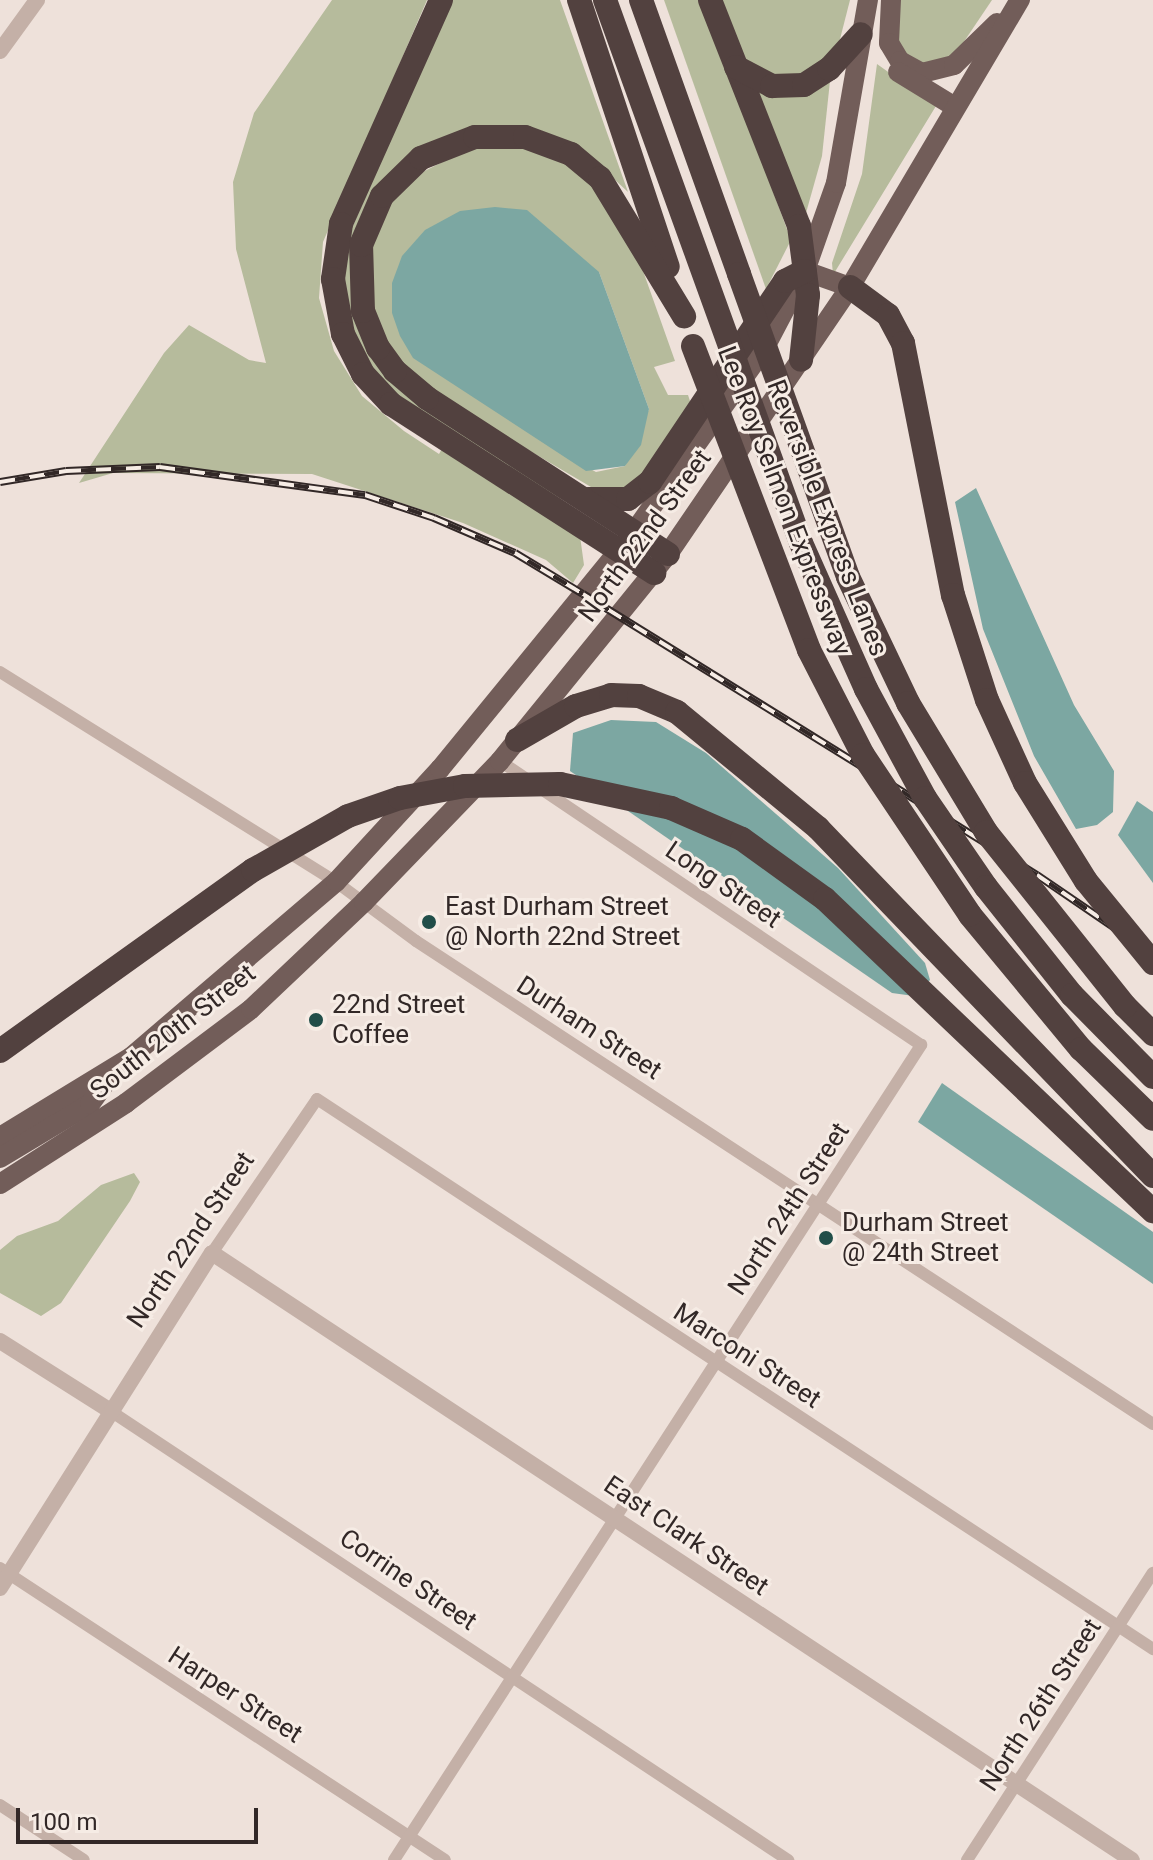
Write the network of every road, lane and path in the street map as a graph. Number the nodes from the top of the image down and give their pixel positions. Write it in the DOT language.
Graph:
graph roads {
  1 [pos="37,0"];
  2 [pos="441,0"];
  3 [pos="579,0"];
  4 [pos="605,0"];
  5 [pos="641,0"];
  6 [pos="710,0"];
  7 [pos="868,0"];
  8 [pos="891,0"];
  9 [pos="1020,0"];
  10 [pos="887,21"];
  11 [pos="861,34"];
  12 [pos="0,51"];
  13 [pos="736,67"];
  14 [pos="955,107"];
  15 [pos="805,271"];
  16 [pos="850,287"];
  17 [pos="684,316"];
  18 [pos="801,360"];
  19 [pos="582,498"];
  20 [pos="627,541"];
  21 [pos="661,564"];
  22 [pos="0,672"];
  23 [pos="517,740"];
  24 [pos="500,761"];
  25 [pos="336,882"];
  26 [pos="364,902"];
  27 [pos="1153,963"];
  28 [pos="1153,1034"];
  29 [pos="921,1045"];
  30 [pos="0,1051"];
  31 [pos="118,1065"];
  32 [pos="1153,1077"];
  33 [pos="317,1099"];
  34 [pos="1153,1119"];
  35 [pos="0,1137"];
  36 [pos="0,1158"];
  37 [pos="1153,1176"];
  38 [pos="0,1184"];
  39 [pos="819,1204"];
  40 [pos="1153,1211"];
  41 [pos="212,1253"];
  42 [pos="0,1341"];
  43 [pos="716,1363"];
  44 [pos="109,1410"];
  45 [pos="1153,1424"];
  46 [pos="617,1519"];
  47 [pos="5,1571"];
  48 [pos="1153,1573"];
  49 [pos="0,1588"];
  50 [pos="1118,1626"];
  51 [pos="1153,1649"];
  52 [pos="511,1678"];
  53 [pos="1016,1784"];
  54 [pos="0,1805"];
  55 [pos="409,1836"];
  56 [pos="84,1860"];
  57 [pos="394,1860"];
  58 [pos="445,1860"];
  59 [pos="788,1860"];
  60 [pos="967,1860"];
  61 [pos="1132,1860"];
  1 -- 12 [label="street"];
  2 -- 20 [label="highway"];
  3 -- 17 [label="highway, Lee Roy Selmon Expressway"];
  4 -- 32 [label="highway, Reversible Express Lanes, bridge"];
  5 -- 28 [label="highway, Lee Roy Selmon Expressway, bridge"];
  6 -- 13 [label="highway"];
  7 -- 11 [label="main road, North 22nd Street"];
  8 -- 10 [label="main road"];
  9 -- 10 [label="main road"];
  9 -- 14 [label="main road, North 22nd Street"];
  10 -- 14 [label="main road"];
  11 -- 13 [label="highway"];
  11 -- 15 [label="main road, North 22nd Street"];
  13 -- 15 [label="highway"];
  14 -- 16 [label="main road, North 22nd Street"];
  15 -- 16 [label="main road"];
  15 -- 18 [label="highway"];
  15 -- 19 [label="highway"];
  15 -- 20 [label="main road, North 22nd Street"];
  16 -- 18 [label="main road, North 22nd Street"];
  16 -- 27 [label="highway, bridge"];
  17 -- 19 [label="highway"];
  17 -- 34 [label="highway, Lee Roy Selmon Expressway, bridge"];
  18 -- 21 [label="main road, North 22nd Street"];
  19 -- 20 [label="highway"];
  20 -- 21 [label="highway"];
  20 -- 25 [label="main road, North 22nd Street"];
  21 -- 23 [label="main road, North 22nd Street"];
  22 -- 25 [label="street, Durham Street"];
  23 -- 24 [label="main road, North 22nd Street"];
  23 -- 37 [label="highway"];
  24 -- 26 [label="main road, North 22nd Street"];
  24 -- 29 [label="street, Long Street"];
  25 -- 26 [label="street, Durham Street"];
  25 -- 31 [label="main road, South 20th Street"];
  26 -- 38 [label="main road, South 20th Street"];
  26 -- 39 [label="street, Durham Street"];
  29 -- 39 [label="street, North 24th Street"];
  30 -- 40 [label="highway, bridge"];
  31 -- 35 [label="main road, South 20th Street"];
  31 -- 36 [label="main road"];
  33 -- 41 [label="street, North 22nd Street"];
  33 -- 43 [label="street, Marconi Street"];
  39 -- 43 [label="street, North 24th Street"];
  39 -- 45 [label="street, Durham Street"];
  41 -- 44 [label="street, North 22nd Street"];
  41 -- 46 [label="street, East Clark Street"];
  42 -- 44 [label="street, Corrine Street"];
  43 -- 46 [label="street, North 24th Street"];
  43 -- 50 [label="street, Marconi Street"];
  44 -- 47 [label="street, North 22nd Street"];
  44 -- 52 [label="street, Corrine Street"];
  46 -- 52 [label="street, North 24th Street"];
  46 -- 53 [label="street, East Clark Street"];
  47 -- 49 [label="street, North 22nd Street"];
  47 -- 55 [label="street, Harper Street"];
  48 -- 50 [label="street, North 26th Street"];
  50 -- 51 [label="street, Marconi Street"];
  50 -- 53 [label="street, North 26th Street"];
  52 -- 55 [label="street, North 24th Street"];
  52 -- 59 [label="street, Corrine Street"];
  53 -- 60 [label="street, North 26th Street"];
  53 -- 61 [label="street, East Clark Street"];
  54 -- 56 [label="street"];
  55 -- 57 [label="street, North 24th Street"];
  55 -- 58 [label="street, Harper Street"];
}
